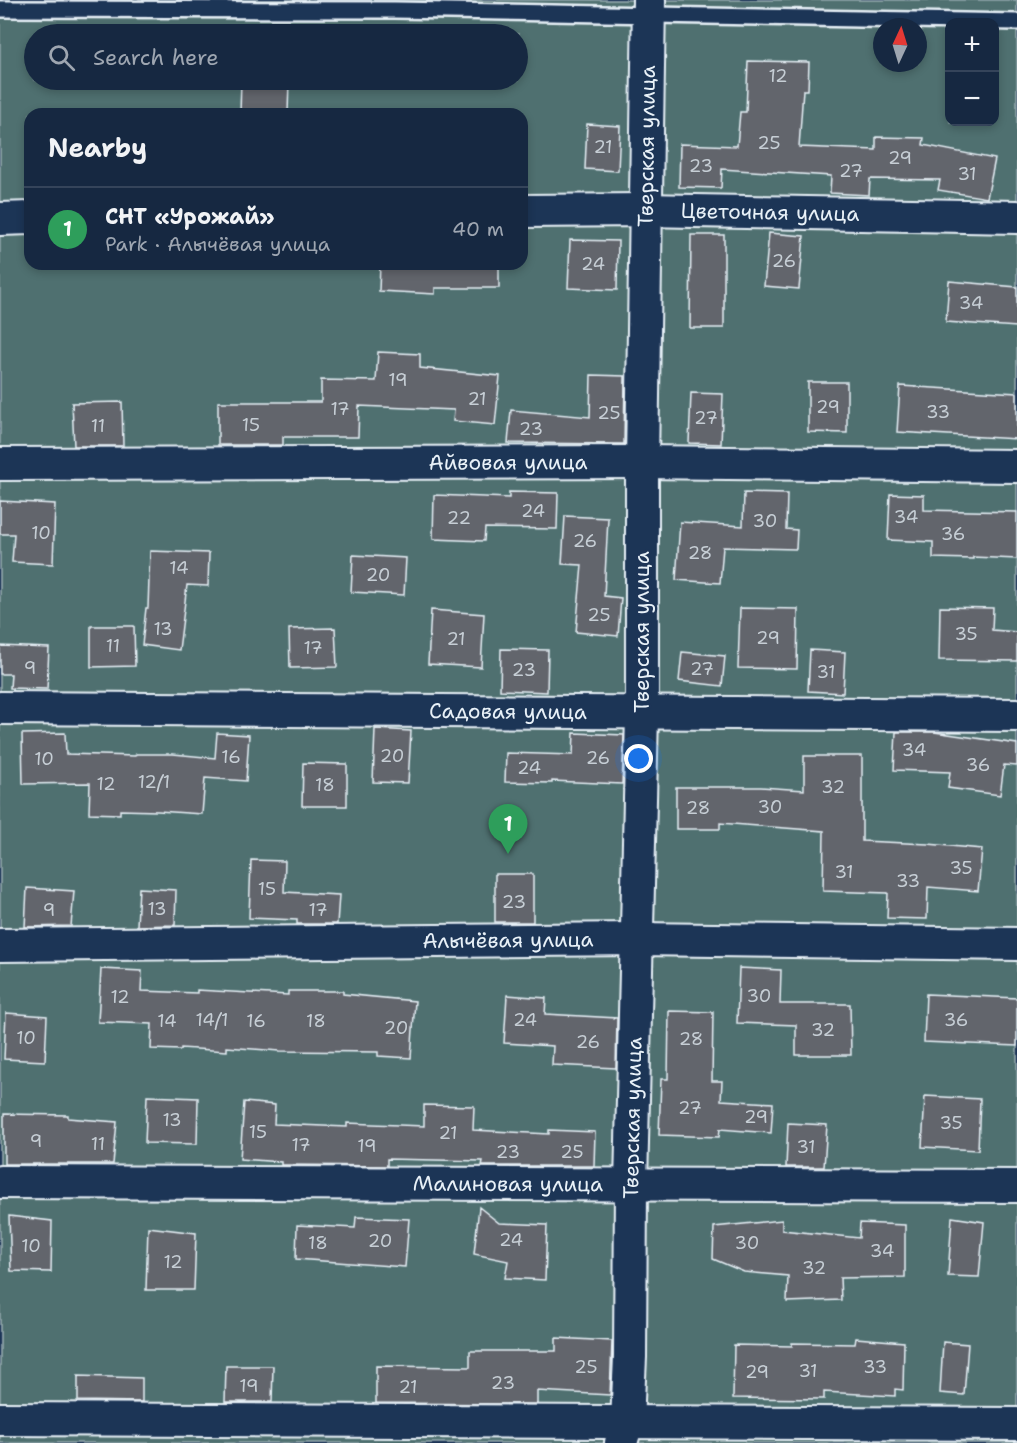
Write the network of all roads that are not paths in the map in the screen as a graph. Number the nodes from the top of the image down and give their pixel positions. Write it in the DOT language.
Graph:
graph roads {
  1 [pos="649,8"];
  2 [pos="0,9"];
  3 [pos="1017,22"];
  4 [pos="644,210"];
  5 [pos="528,211"];
  6 [pos="1017,217"];
  7 [pos="24,218"];
  8 [pos="0,219"];
  9 [pos="642,462"];
  10 [pos="0,464"];
  11 [pos="1017,466"];
  12 [pos="0,708"];
  13 [pos="642,714"];
  14 [pos="1017,715"];
  15 [pos="638,939"];
  16 [pos="1017,944"];
  17 [pos="0,945"];
  18 [pos="0,1182"];
  19 [pos="631,1185"];
  20 [pos="1017,1186"];
  21 [pos="0,1419"];
  22 [pos="1017,1424"];
  23 [pos="624,1433"];
  1 -- 2 [label="lane"];
  1 -- 3 [label="lane"];
  1 -- 4 [label="street, Тверская улица"];
  4 -- 5 [label="street, Цветочная улица"];
  4 -- 6 [label="street, Цветочная улица"];
  4 -- 9 [label="street, Тверская улица"];
  7 -- 8 [label="street"];
  9 -- 10 [label="street, Айвовая улица"];
  9 -- 11 [label="street, Айвовая улица"];
  9 -- 13 [label="street, Тверская улица"];
  12 -- 13 [label="street, Садовая улица"];
  13 -- 14 [label="street, Садовая улица"];
  13 -- 15 [label="street, Тверская улица"];
  15 -- 16 [label="street, Алычёвая улица"];
  15 -- 17 [label="street, Алычёвая улица"];
  15 -- 19 [label="street, Тверская улица"];
  18 -- 19 [label="street, Малиновая улица"];
  19 -- 20 [label="street, Малиновая улица"];
  19 -- 23 [label="street, Тверская улица"];
  21 -- 23 [label="street"];
  22 -- 23 [label="street"];
}
